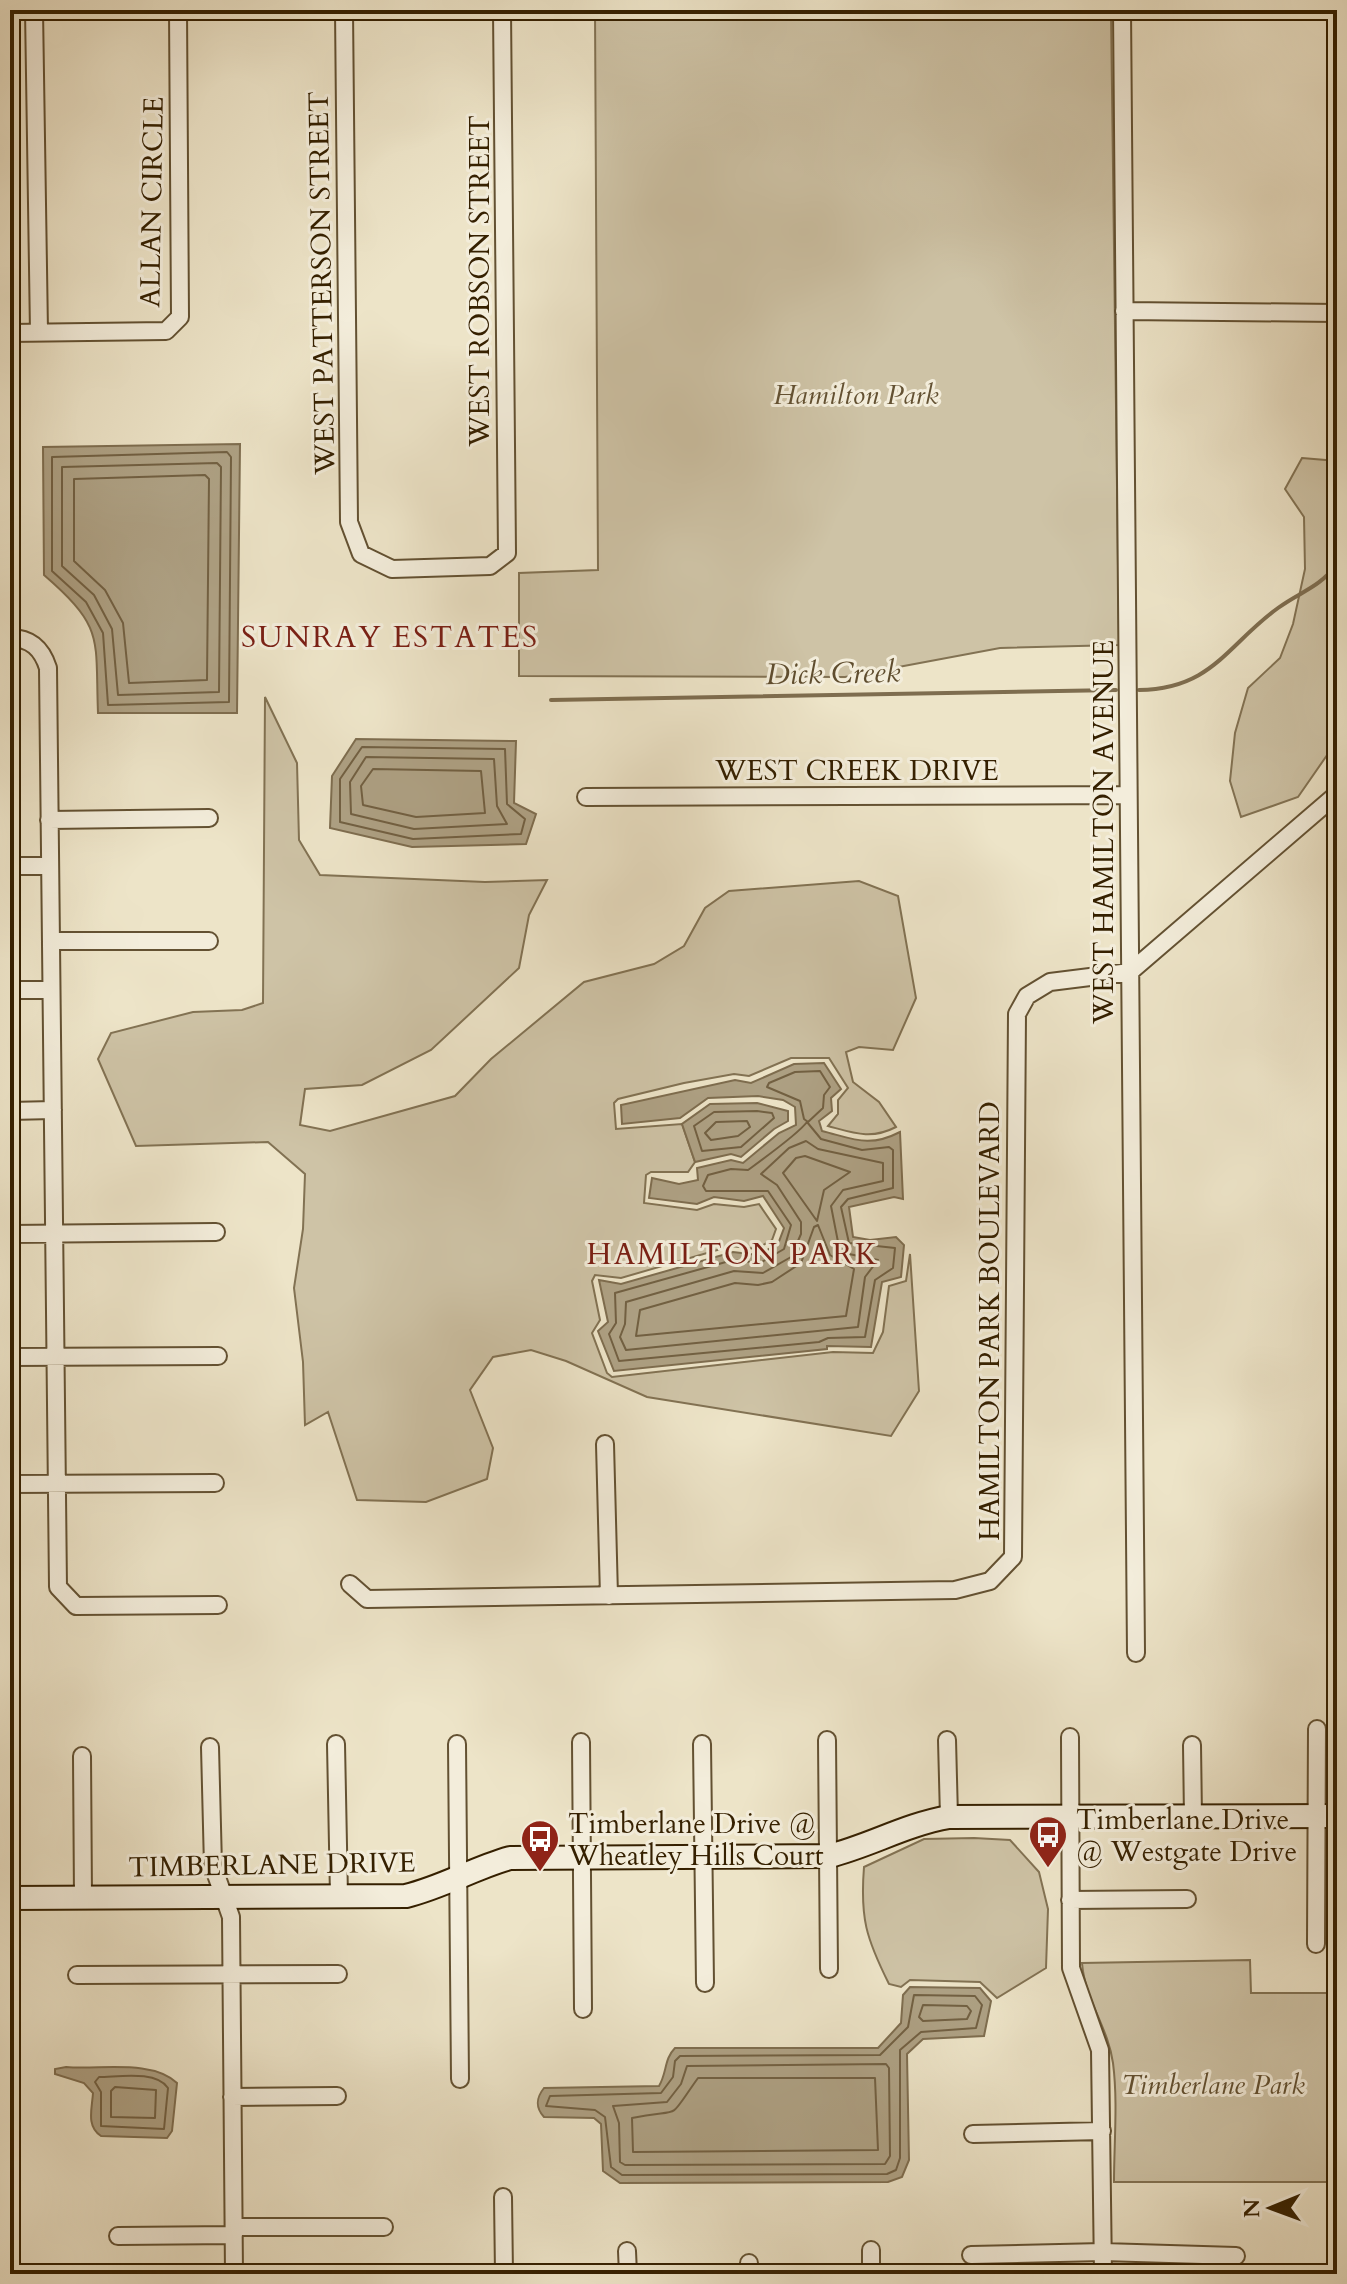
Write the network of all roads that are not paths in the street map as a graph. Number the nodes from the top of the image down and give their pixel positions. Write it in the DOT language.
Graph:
graph roads {
  1 [pos="34,10"];
  2 [pos="178,10"];
  3 [pos="344,10"];
  4 [pos="502,10"];
  5 [pos="1122,10"];
  6 [pos="1124,311"];
  7 [pos="1337,313"];
  8 [pos="39,332"];
  9 [pos="10,333"];
  10 [pos="507,553"];
  11 [pos="10,638"];
  12 [pos="1337,794"];
  13 [pos="1128,795"];
  14 [pos="586,797"];
  15 [pos="209,818"];
  16 [pos="49,820"];
  17 [pos="10,866"];
  18 [pos="50,866"];
  19 [pos="51,941"];
  20 [pos="209,941"];
  21 [pos="1130,972"];
  22 [pos="10,990"];
  23 [pos="51,990"];
  24 [pos="53,1110"];
  25 [pos="10,1111"];
  26 [pos="216,1232"];
  27 [pos="54,1233"];
  28 [pos="10,1234"];
  29 [pos="218,1356"];
  30 [pos="10,1357"];
  31 [pos="56,1357"];
  32 [pos="605,1444"];
  33 [pos="215,1483"];
  34 [pos="10,1484"];
  35 [pos="57,1484"];
  36 [pos="350,1584"];
  37 [pos="609,1596"];
  38 [pos="218,1605"];
  39 [pos="1136,1653"];
  40 [pos="1317,1729"];
  41 [pos="1070,1737"];
  42 [pos="827,1740"];
  43 [pos="947,1740"];
  44 [pos="581,1742"];
  45 [pos="336,1744"];
  46 [pos="457,1744"];
  47 [pos="702,1744"];
  48 [pos="1192,1745"];
  49 [pos="210,1747"];
  50 [pos="82,1756"];
  51 [pos="1326,1816"];
  52 [pos="949,1817"];
  53 [pos="1070,1817"];
  54 [pos="1193,1817"];
  55 [pos="582,1856"];
  56 [pos="829,1856"];
  57 [pos="705,1857"];
  58 [pos="459,1877"];
  59 [pos="339,1896"];
  60 [pos="221,1897"];
  61 [pos="10,1898"];
  62 [pos="83,1898"];
  63 [pos="1187,1899"];
  64 [pos="1070,1900"];
  65 [pos="1316,1944"];
  66 [pos="829,1969"];
  67 [pos="231,1973"];
  68 [pos="338,1974"];
  69 [pos="77,1975"];
  70 [pos="705,1983"];
  71 [pos="583,2009"];
  72 [pos="460,2079"];
  73 [pos="337,2096"];
  74 [pos="232,2097"];
  75 [pos="1102,2131"];
  76 [pos="973,2134"];
  77 [pos="503,2197"];
  78 [pos="384,2227"];
  79 [pos="234,2231"];
  80 [pos="118,2236"];
  81 [pos="871,2250"];
  82 [pos="627,2251"];
  83 [pos="1103,2252"];
  84 [pos="971,2255"];
  85 [pos="1236,2256"];
  86 [pos="234,2274"];
  87 [pos="504,2274"];
  88 [pos="628,2274"];
  89 [pos="871,2274"];
  90 [pos="1103,2274"];
  1 -- 8 [label="street"];
  2 -- 8 [label="street, ALLAN CIRCLE"];
  3 -- 10 [label="street, WEST PATTERSON STREET"];
  4 -- 10 [label="street, WEST ROBSON STREET"];
  5 -- 6 [label="street, WEST HAMILTON AVENUE"];
  6 -- 7 [label="street"];
  6 -- 13 [label="street, WEST HAMILTON AVENUE"];
  8 -- 9 [label="street, ALLAN CIRCLE"];
  11 -- 16 [label="street"];
  12 -- 21 [label="street"];
  13 -- 14 [label="street, WEST CREEK DRIVE"];
  13 -- 21 [label="street, WEST HAMILTON AVENUE"];
  15 -- 16 [label="street"];
  16 -- 18 [label="street"];
  17 -- 18 [label="street"];
  18 -- 19 [label="street"];
  19 -- 20 [label="street"];
  19 -- 23 [label="street"];
  21 -- 37 [label="street, HAMILTON PARK BOULEVARD"];
  21 -- 39 [label="street, WEST HAMILTON AVENUE"];
  22 -- 23 [label="street"];
  23 -- 24 [label="street"];
  24 -- 25 [label="street"];
  24 -- 27 [label="street"];
  26 -- 27 [label="street"];
  27 -- 28 [label="street"];
  27 -- 31 [label="street"];
  29 -- 31 [label="street"];
  30 -- 31 [label="street"];
  31 -- 35 [label="street"];
  32 -- 37 [label="street"];
  33 -- 35 [label="street"];
  34 -- 35 [label="street"];
  35 -- 38 [label="street"];
  36 -- 37 [label="street, HAMILTON PARK BOULEVARD"];
  40 -- 51 [label="street"];
  41 -- 53 [label="street"];
  42 -- 56 [label="street"];
  43 -- 52 [label="street"];
  44 -- 55 [label="street"];
  45 -- 59 [label="street"];
  46 -- 58 [label="street"];
  47 -- 57 [label="street"];
  48 -- 54 [label="street"];
  49 -- 60 [label="street"];
  50 -- 62 [label="street"];
  51 -- 54 [label="street, TIMBERLANE DRIVE"];
  51 -- 65 [label="street"];
  52 -- 53 [label="street, TIMBERLANE DRIVE"];
  52 -- 56 [label="street, TIMBERLANE DRIVE"];
  53 -- 54 [label="street, TIMBERLANE DRIVE"];
  53 -- 64 [label="street"];
  55 -- 57 [label="street, TIMBERLANE DRIVE"];
  55 -- 58 [label="street, TIMBERLANE DRIVE"];
  55 -- 71 [label="street"];
  56 -- 57 [label="street, TIMBERLANE DRIVE"];
  56 -- 66 [label="street"];
  57 -- 70 [label="street"];
  58 -- 59 [label="street, TIMBERLANE DRIVE"];
  58 -- 72 [label="street"];
  59 -- 60 [label="street, TIMBERLANE DRIVE"];
  60 -- 62 [label="street, TIMBERLANE DRIVE"];
  60 -- 67 [label="street"];
  61 -- 62 [label="street, TIMBERLANE DRIVE"];
  63 -- 64 [label="street"];
  64 -- 75 [label="street"];
  67 -- 68 [label="street"];
  67 -- 69 [label="street"];
  67 -- 74 [label="street"];
  73 -- 74 [label="street"];
  74 -- 79 [label="street"];
  75 -- 76 [label="street"];
  75 -- 83 [label="street"];
  77 -- 87 [label="street"];
  78 -- 79 [label="street"];
  79 -- 80 [label="street"];
  79 -- 86 [label="street"];
  81 -- 89 [label="street"];
  82 -- 88 [label="street"];
  83 -- 84 [label="street"];
  83 -- 85 [label="street"];
  83 -- 90 [label="street"];
}
